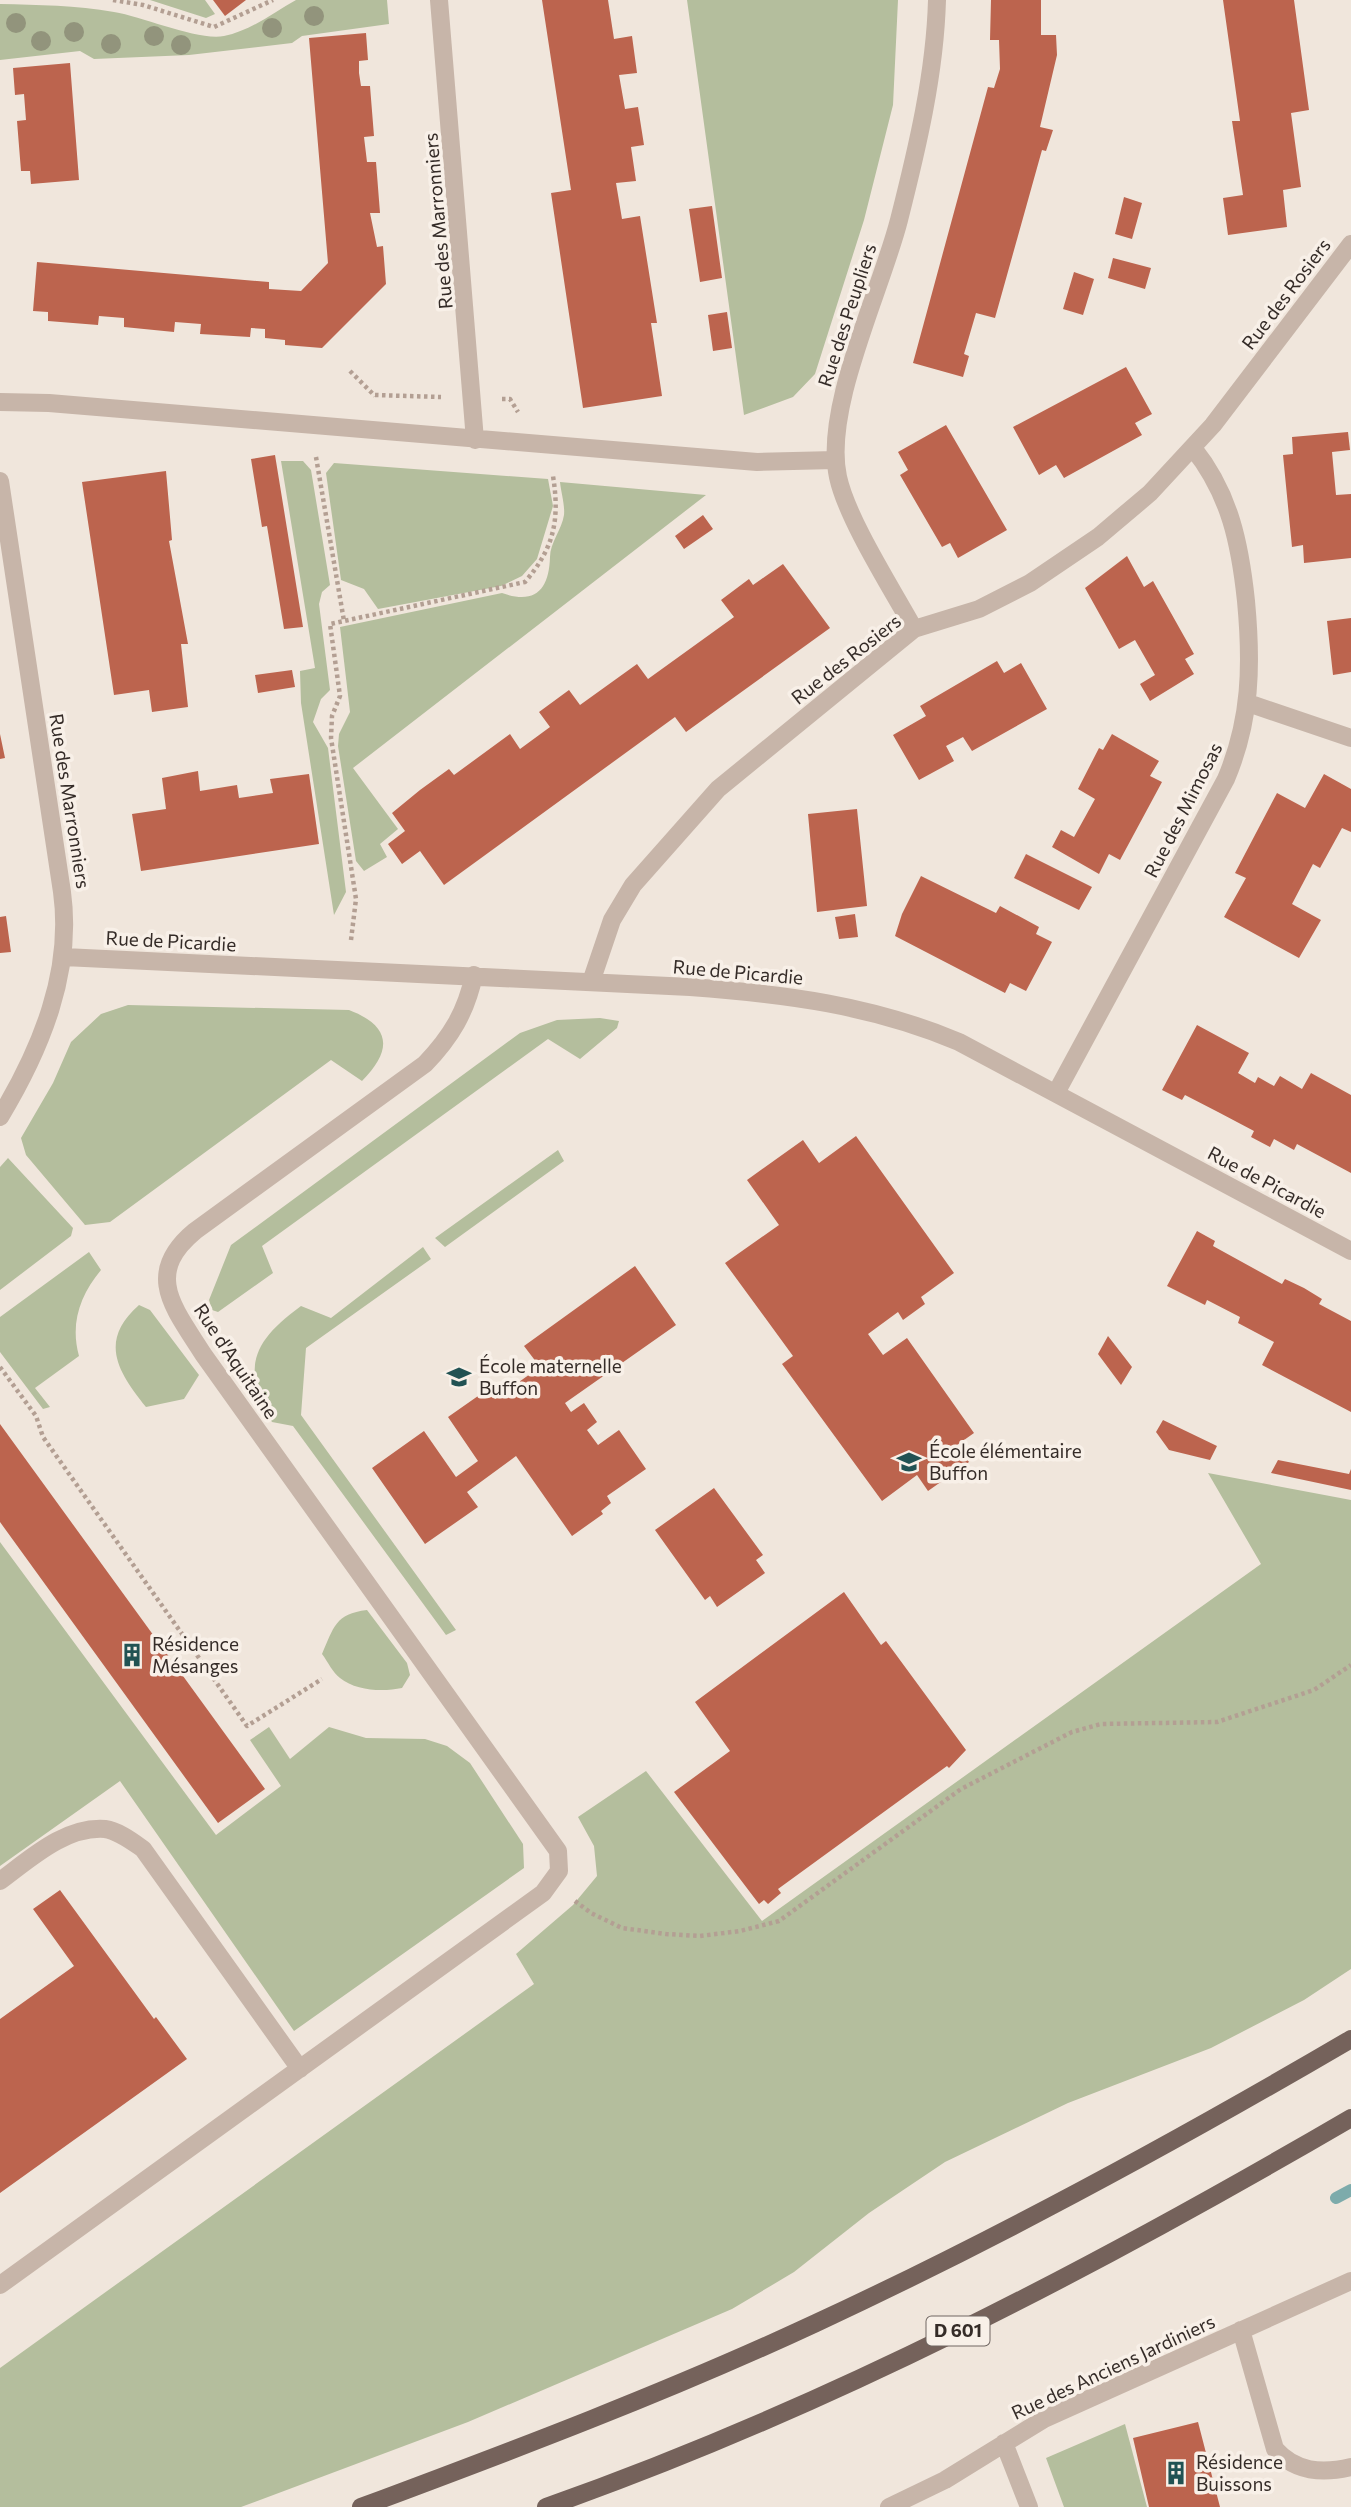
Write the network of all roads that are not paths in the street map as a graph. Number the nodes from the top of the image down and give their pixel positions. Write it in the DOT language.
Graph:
graph roads {
  1 [pos="439,0"];
  2 [pos="937,0"];
  3 [pos="1351,244"];
  4 [pos="0,402"];
  5 [pos="475,440"];
  6 [pos="1193,448"];
  7 [pos="835,460"];
  8 [pos="0,481"];
  9 [pos="914,629"];
  10 [pos="1248,703"];
  11 [pos="1351,738"];
  12 [pos="64,957"];
  13 [pos="474,975"];
  14 [pos="591,982"];
  15 [pos="1056,1093"];
  16 [pos="0,1117"];
  17 [pos="1351,1251"];
  18 [pos="0,1881"];
  19 [pos="1351,2039"];
  20 [pos="300,2069"];
  21 [pos="1351,2118"];
  22 [pos="1351,2281"];
  23 [pos="0,2285"];
  24 [pos="1241,2330"];
  25 [pos="1004,2443"];
  26 [pos="1351,2467"];
  27 [pos="361,2507"];
  28 [pos="546,2507"];
  29 [pos="889,2507"];
  30 [pos="1029,2507"];
  1 -- 5 [label="street, Rue des Marronniers"];
  2 -- 7 [label="street, Rue des Peupliers"];
  3 -- 6 [label="street, Rue des Rosiers"];
  4 -- 5 [label="street"];
  5 -- 7 [label="street"];
  6 -- 9 [label="street, Rue des Rosiers"];
  6 -- 10 [label="street, Rue des Mimosas"];
  7 -- 9 [label="street, Rue des Peupliers"];
  8 -- 12 [label="street, Rue des Marronniers"];
  9 -- 14 [label="street, Rue des Rosiers"];
  10 -- 11 [label="street"];
  10 -- 15 [label="street, Rue des Mimosas"];
  12 -- 13 [label="street, Rue de Picardie"];
  12 -- 16 [label="street, Rue des Marronniers"];
  13 -- 14 [label="street, Rue de Picardie"];
  13 -- 20 [label="street, Rue d'Aquitaine"];
  14 -- 15 [label="street, Rue de Picardie"];
  15 -- 17 [label="street, Rue de Picardie"];
  18 -- 20 [label="street"];
  19 -- 27 [label="main road"];
  20 -- 23 [label="street"];
  21 -- 28 [label="main road, D 601"];
  22 -- 24 [label="street, Rue des Anciens Jardiniers"];
  24 -- 25 [label="street, Rue des Anciens Jardiniers"];
  24 -- 26 [label="street, Rue des Anciens Jardiniers"];
  25 -- 29 [label="street, Rue des Anciens Jardiniers"];
  25 -- 30 [label="street, Rue des Anciens Jardiniers"];
}
